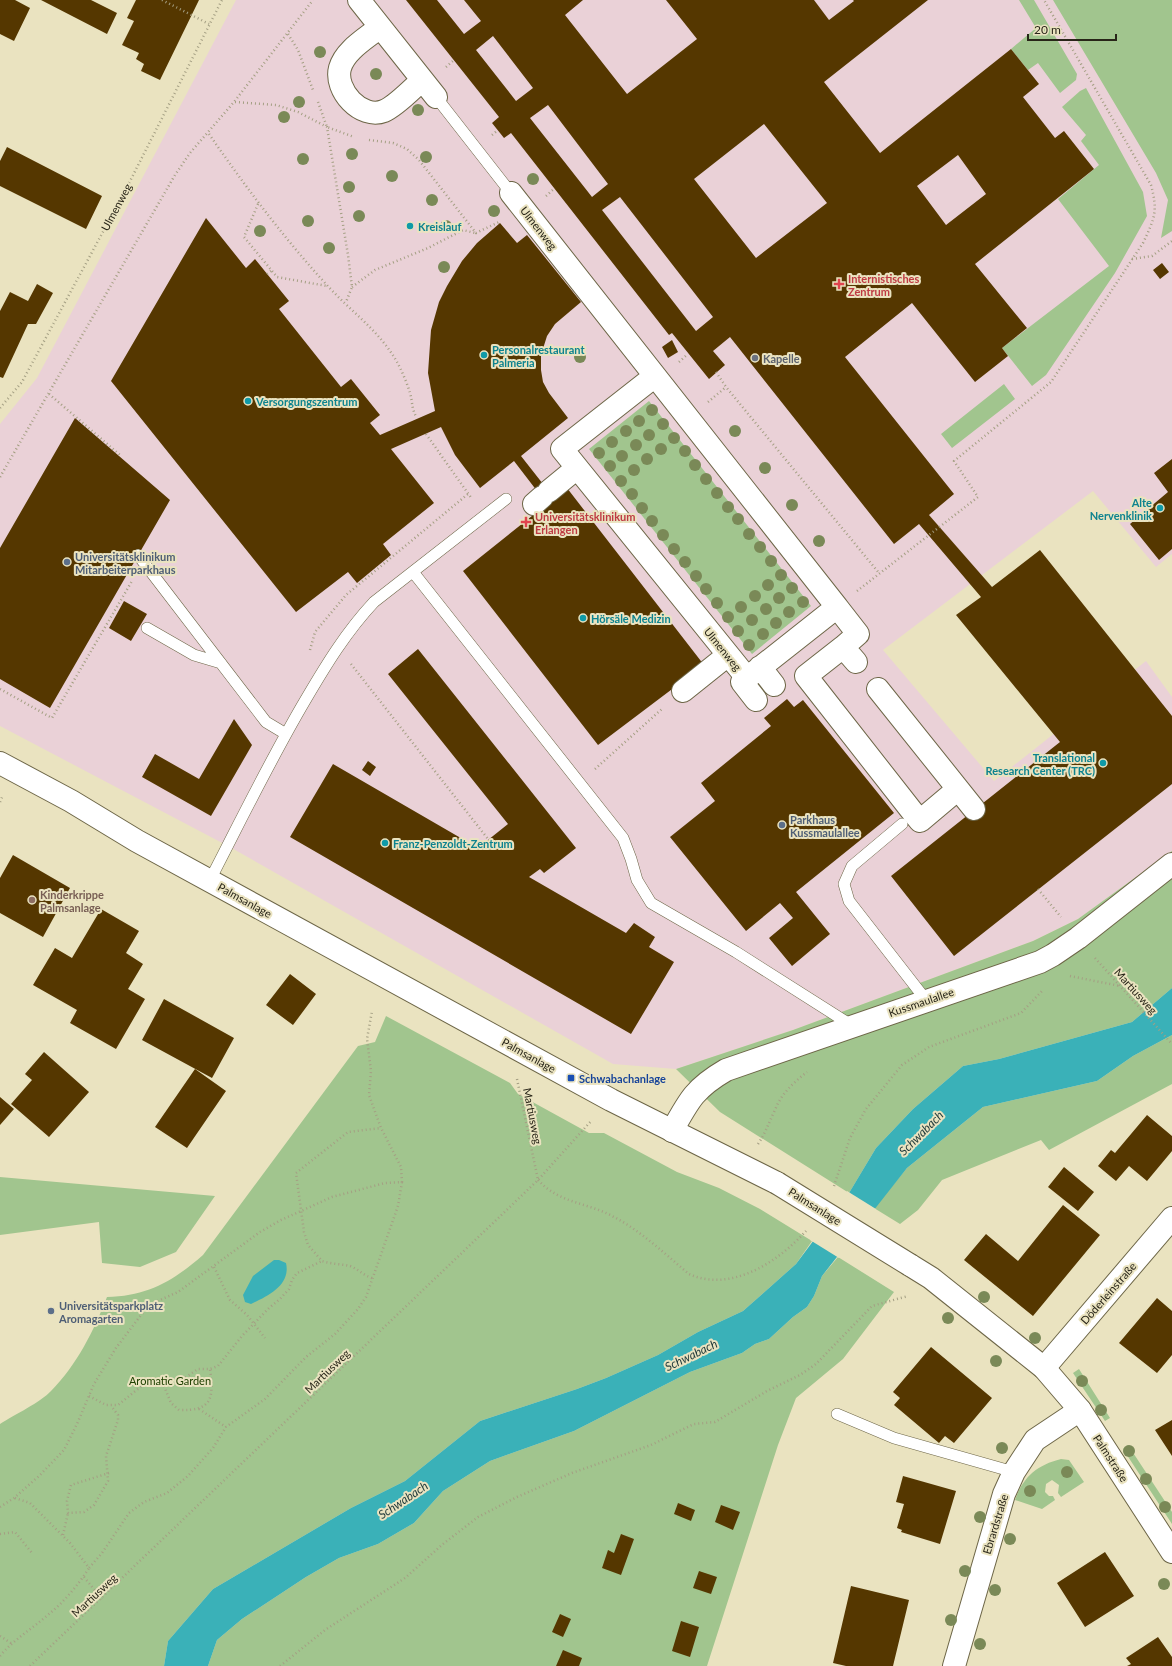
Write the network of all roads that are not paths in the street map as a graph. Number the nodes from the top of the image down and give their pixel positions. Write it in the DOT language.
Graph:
graph roads {
  1 [pos="359,0"];
  2 [pos="380,27"];
  3 [pos="422,80"];
  4 [pos="436,97"];
  5 [pos="511,193"];
  6 [pos="655,376"];
  7 [pos="577,468"];
  8 [pos="541,497"];
  9 [pos="506,499"];
  10 [pos="140,558"];
  11 [pos="413,572"];
  12 [pos="837,607"];
  13 [pos="147,628"];
  14 [pos="785,648"];
  15 [pos="728,655"];
  16 [pos="221,663"];
  17 [pos="754,673"];
  18 [pos="806,676"];
  19 [pos="774,685"];
  20 [pos="878,689"];
  21 [pos="683,691"];
  22 [pos="756,700"];
  23 [pos="286,734"];
  24 [pos="0,763"];
  25 [pos="958,789"];
  26 [pos="974,809"];
  27 [pos="902,824"];
  28 [pos="1172,864"];
  29 [pos="210,880"];
  30 [pos="926,1000"];
  31 [pos="852,1026"];
  32 [pos="672,1131"];
  33 [pos="1172,1218"];
  34 [pos="1044,1368"];
  35 [pos="1080,1410"];
  36 [pos="837,1414"];
  37 [pos="1014,1472"];
  38 [pos="1172,1552"];
  39 [pos="954,1666"];
  1 -- 2 [label="street, Ulmenweg"];
  2 -- 3 [label="street, Ulmenweg"];
  2 -- 3 [label="street"];
  3 -- 4 [label="street, Ulmenweg"];
  4 -- 5 [label="lane, Ulmenweg"];
  5 -- 6 [label="street, Ulmenweg"];
  6 -- 7 [label="street, Ulmenweg"];
  6 -- 12 [label="street, Ulmenweg"];
  7 -- 8 [label="street"];
  7 -- 15 [label="street, Ulmenweg"];
  9 -- 11 [label="lane"];
  10 -- 16 [label="lane"];
  11 -- 23 [label="lane"];
  11 -- 31 [label="lane"];
  12 -- 14 [label="street, Ulmenweg"];
  12 -- 18 [label="street"];
  13 -- 16 [label="lane"];
  14 -- 17 [label="street, Ulmenweg"];
  14 -- 18 [label="street"];
  15 -- 17 [label="street, Ulmenweg"];
  15 -- 21 [label="street"];
  16 -- 23 [label="lane"];
  17 -- 19 [label="street"];
  17 -- 22 [label="street"];
  18 -- 25 [label="street"];
  20 -- 25 [label="street"];
  23 -- 29 [label="lane"];
  24 -- 29 [label="street, Palmsanlage"];
  25 -- 26 [label="street"];
  27 -- 30 [label="lane"];
  28 -- 30 [label="street, Kussmaulallee"];
  29 -- 32 [label="street, Palmsanlage"];
  30 -- 31 [label="street, Kussmaulallee"];
  31 -- 32 [label="street, Kussmaulallee"];
  32 -- 34 [label="street, Palmsanlage, bridge"];
  33 -- 34 [label="street, Döderleinstraße"];
  34 -- 35 [label="street, Palmstraße"];
  35 -- 37 [label="street, Ebrardstraße"];
  35 -- 38 [label="street, Palmstraße"];
  36 -- 37 [label="lane"];
  37 -- 39 [label="street, Ebrardstraße"];
}
